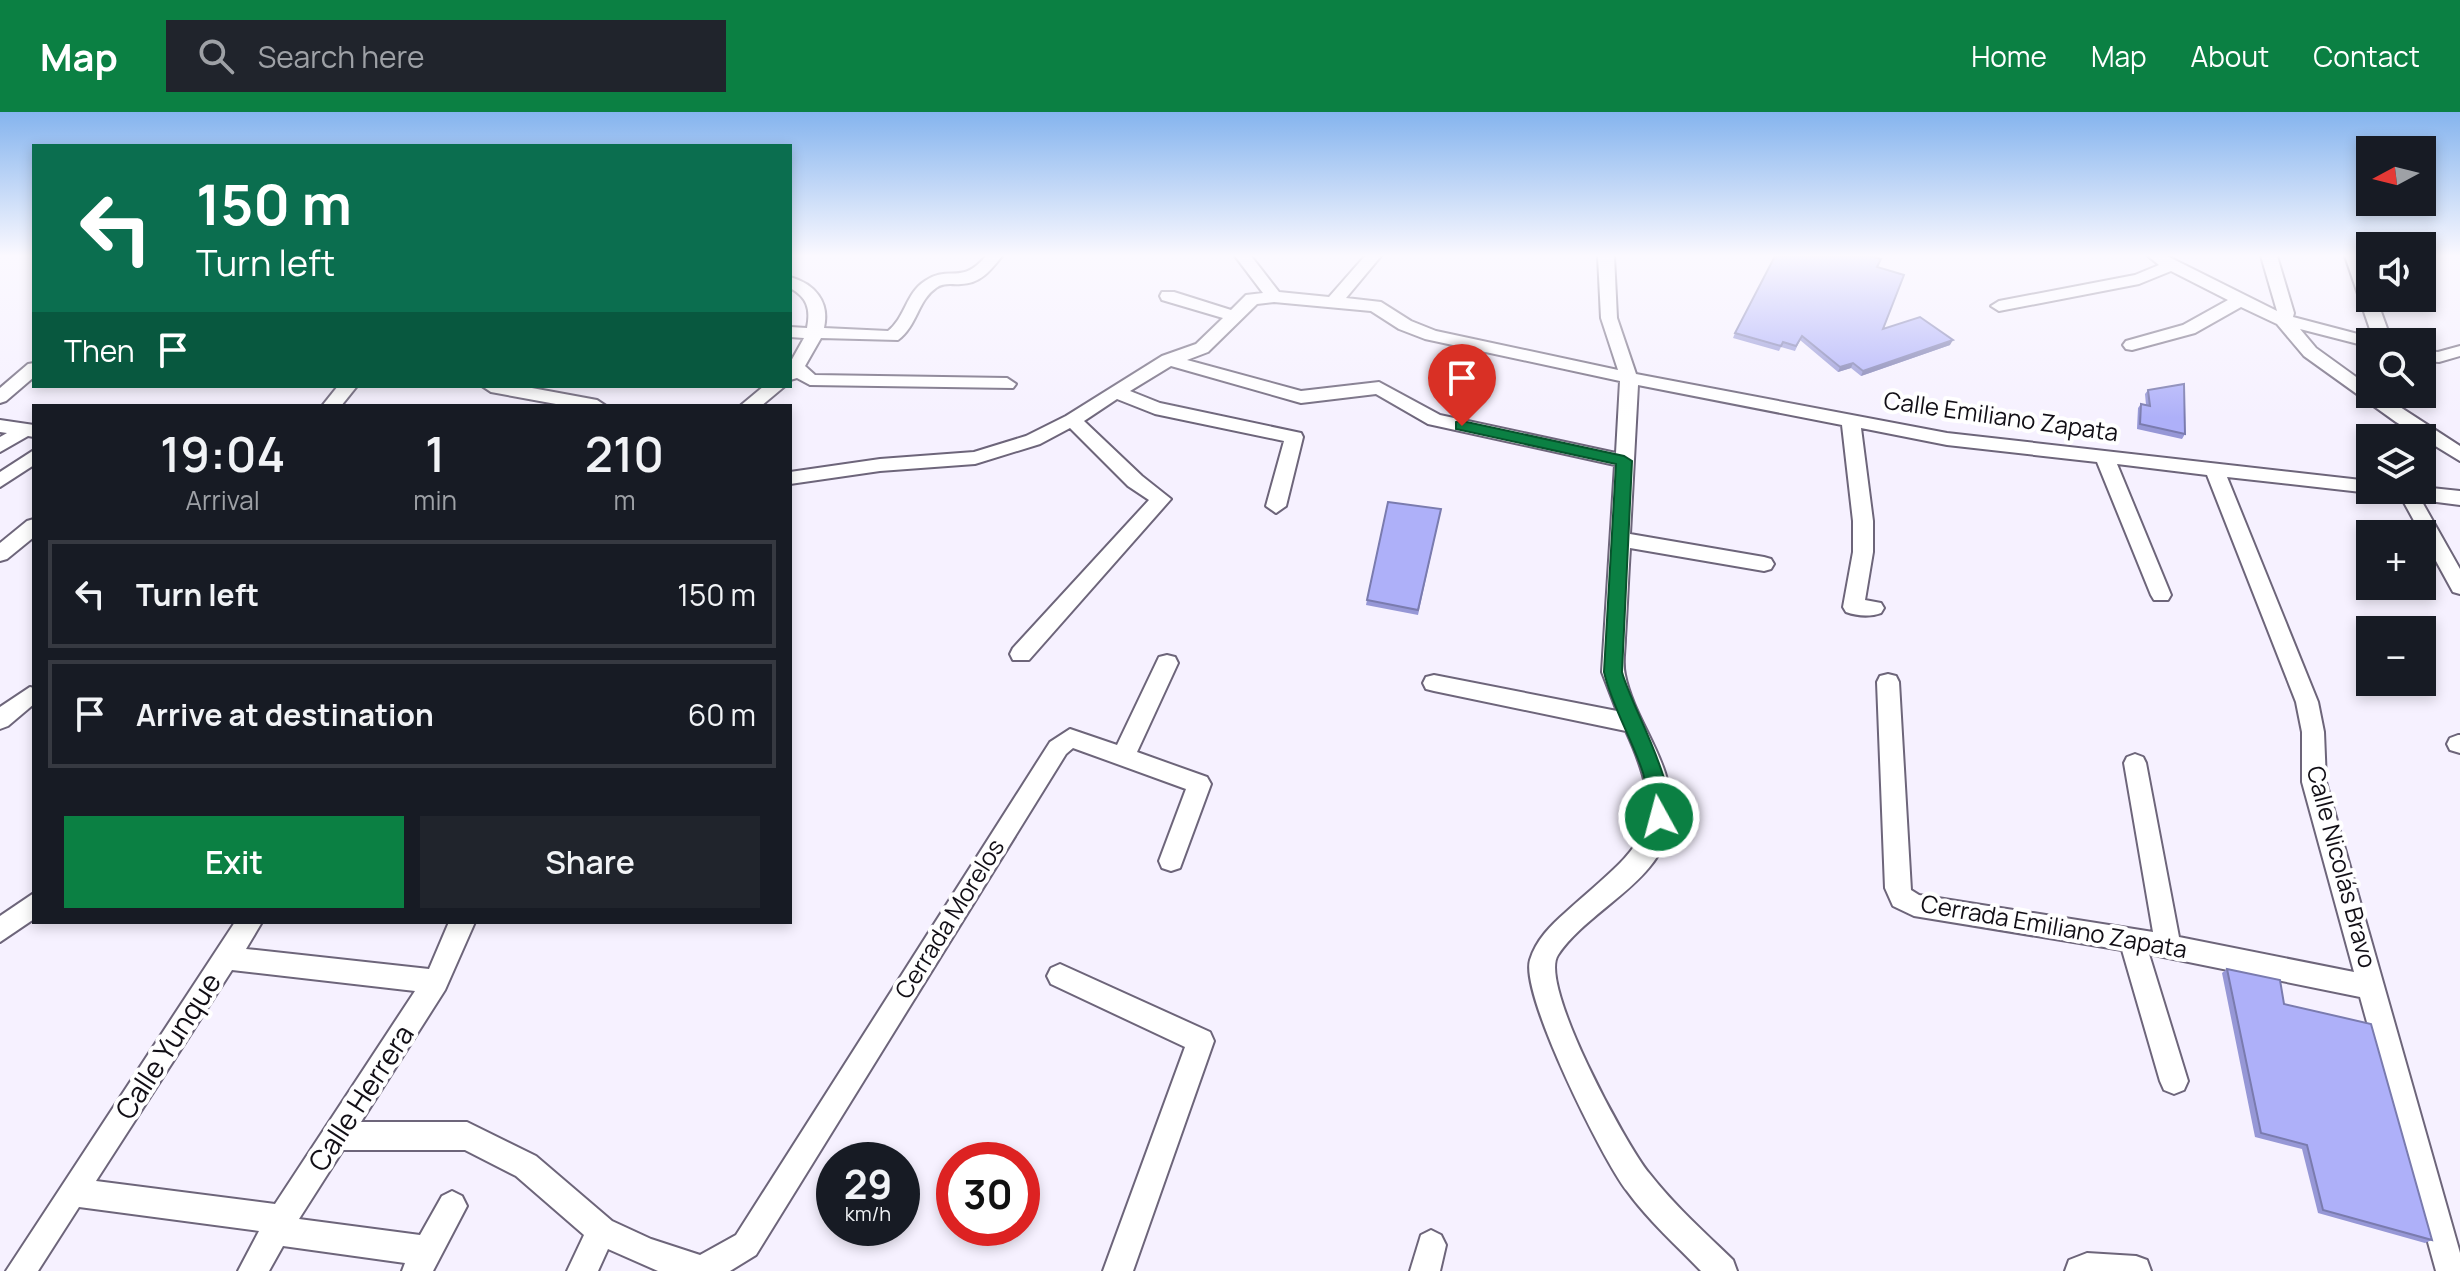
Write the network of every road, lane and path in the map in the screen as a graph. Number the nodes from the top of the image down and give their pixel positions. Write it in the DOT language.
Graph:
graph roads {
  1 [pos="818,310"];
  2 [pos="913,310"];
  3 [pos="1214,310"];
  4 [pos="1240,310"];
  5 [pos="1381,310"];
  6 [pos="1609,310"];
  7 [pos="2223,310"];
  8 [pos="2260,310"];
  9 [pos="2285,310"];
  10 [pos="1234,316"];
  11 [pos="2283,320"];
  12 [pos="792,332"];
  13 [pos="814,334"];
  14 [pos="2356,338"];
  15 [pos="2132,345"];
  16 [pos="2460,351"];
  17 [pos="2436,357"];
  18 [pos="1168,360"];
  19 [pos="32,370"];
  20 [pos="793,371"];
  21 [pos="1629,378"];
  22 [pos="1007,384"];
  23 [pos="346,388"];
  24 [pos="517,388"];
  25 [pos="773,388"];
  26 [pos="1115,392"];
  27 [pos="0,397"];
  28 [pos="333,404"];
  29 [pos="588,404"];
  30 [pos="752,404"];
  31 [pos="1072,420"];
  32 [pos="1851,422"];
  33 [pos="0,426"];
  34 [pos="29,430"];
  35 [pos="0,446"];
  36 [pos="2460,455"];
  37 [pos="32,457"];
  38 [pos="2105,459"];
  39 [pos="1624,461"];
  40 [pos="2215,471"];
  41 [pos="792,478"];
  42 [pos="0,481"];
  43 [pos="2356,486"];
  44 [pos="2436,495"];
  45 [pos="2460,498"];
  46 [pos="2409,504"];
  47 [pos="1276,506"];
  48 [pos="32,528"];
  49 [pos="1620,539"];
  50 [pos="32,548"];
  51 [pos="6,549"];
  52 [pos="1764,564"];
  53 [pos="2460,587"];
  54 [pos="2161,595"];
  55 [pos="1874,608"];
  56 [pos="1021,654"];
  57 [pos="1167,663"];
  58 [pos="1888,682"];
  59 [pos="1434,683"];
  60 [pos="30,695"];
  61 [pos="0,720"];
  62 [pos="1631,723"];
  63 [pos="1123,757"];
  64 [pos="2135,763"];
  65 [pos="1171,861"];
  66 [pos="32,906"];
  67 [pos="248,924"];
  68 [pos="461,924"];
  69 [pos="0,931"];
  70 [pos="2132,941"];
  71 [pos="2168,946"];
  72 [pos="226,958"];
  73 [pos="1060,976"];
  74 [pos="436,982"];
  75 [pos="2373,988"];
  76 [pos="2174,1081"];
  77 [pos="337,1136"];
  78 [pos="72,1192"];
  79 [pos="452,1206"];
  80 [pos="279,1224"];
  81 [pos="602,1231"];
  82 [pos="422,1261"];
  83 [pos="21,1271"];
  84 [pos="253,1271"];
  85 [pos="582,1271"];
  86 [pos="702,1271"];
  87 [pos="1118,1271"];
  88 [pos="1722,1271"];
  89 [pos="2080,1271"];
  90 [pos="2136,1271"];
  91 [pos="2451,1271"];
  1 -- 13 [label="street"];
  2 -- 13 [label="street"];
  3 -- 10 [label="street"];
  4 -- 10 [label="street"];
  5 -- 21 [label="street, Calle Emiliano Zapata"];
  6 -- 21 [label="street"];
  7 -- 15 [label="street"];
  8 -- 11 [label="street"];
  9 -- 11 [label="street"];
  10 -- 18 [label="street"];
  11 -- 14 [label="street"];
  11 -- 36 [label="street"];
  12 -- 13 [label="street"];
  13 -- 20 [label="street"];
  16 -- 17 [label="street"];
  18 -- 26 [label="street"];
  18 -- 39 [label="street"];
  19 -- 27 [label="street"];
  20 -- 22 [label="street"];
  21 -- 32 [label="street, Calle Emiliano Zapata"];
  21 -- 39 [label="street"];
  23 -- 28 [label="street"];
  24 -- 29 [label="street"];
  25 -- 30 [label="street"];
  26 -- 31 [label="street"];
  26 -- 47 [label="street"];
  31 -- 41 [label="street"];
  31 -- 56 [label="street"];
  32 -- 38 [label="street, Calle Emiliano Zapata"];
  32 -- 55 [label="street"];
  33 -- 34 [label="street"];
  34 -- 35 [label="street"];
  37 -- 42 [label="street"];
  38 -- 40 [label="street, Calle Emiliano Zapata"];
  38 -- 54 [label="street"];
  39 -- 49 [label="street"];
  40 -- 43 [label="street, Calle Emiliano Zapata"];
  40 -- 75 [label="street, Calle Nicolás Bravo"];
  44 -- 45 [label="street"];
  46 -- 53 [label="street"];
  48 -- 51 [label="street"];
  49 -- 52 [label="street"];
  49 -- 62 [label="street"];
  50 -- 51 [label="street"];
  57 -- 63 [label="street"];
  58 -- 70 [label="street, Cerrada Emiliano Zapata"];
  59 -- 62 [label="street"];
  60 -- 61 [label="street"];
  62 -- 88 [label="street"];
  63 -- 65 [label="street, Cerrada Morelos"];
  63 -- 86 [label="street, Cerrada Morelos"];
  64 -- 71 [label="street"];
  66 -- 69 [label="street"];
  67 -- 72 [label="street"];
  68 -- 74 [label="street, Calle Herrera"];
  70 -- 71 [label="street, Cerrada Emiliano Zapata"];
  70 -- 76 [label="street"];
  71 -- 75 [label="street, Cerrada Emiliano Zapata"];
  72 -- 74 [label="street, Calle Yunque"];
  72 -- 78 [label="street, Calle Yunque"];
  73 -- 87 [label="street"];
  74 -- 77 [label="street, Calle Herrera"];
  75 -- 91 [label="street, Calle Nicolás Bravo"];
  77 -- 80 [label="street, Calle Herrera"];
  77 -- 81 [label="street"];
  78 -- 80 [label="street"];
  78 -- 83 [label="street, Calle Yunque"];
  79 -- 82 [label="street"];
  80 -- 82 [label="street"];
  80 -- 84 [label="street, Calle Herrera"];
  81 -- 85 [label="street"];
  81 -- 86 [label="street"];
  89 -- 90 [label="street"];
}
